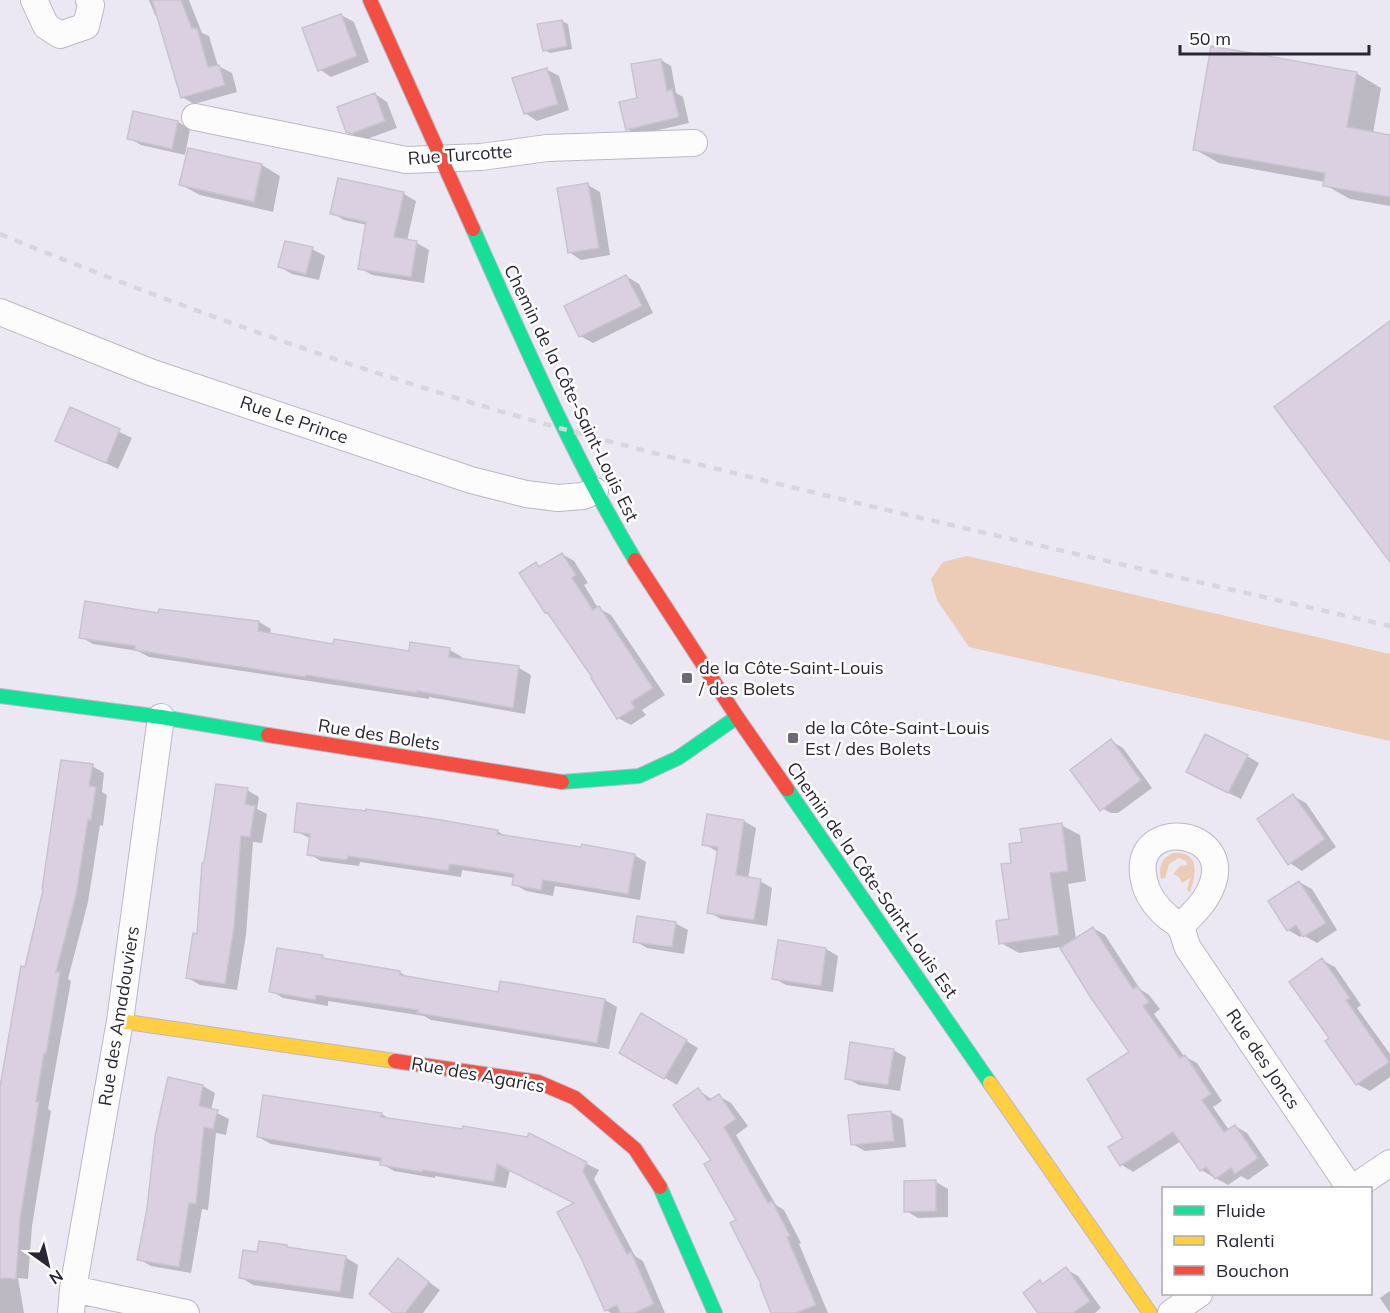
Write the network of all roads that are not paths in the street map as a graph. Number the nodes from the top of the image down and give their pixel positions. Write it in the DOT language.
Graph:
graph roads {
  1 [pos="34,0"];
  2 [pos="89,0"];
  3 [pos="370,0"];
  4 [pos="195,117"];
  5 [pos="694,143"];
  6 [pos="443,159"];
  7 [pos="0,312"];
  8 [pos="595,491"];
  9 [pos="0,696"];
  10 [pos="161,717"];
  11 [pos="737,717"];
  12 [pos="1180,927"];
  13 [pos="120,1021"];
  14 [pos="1390,1163"];
  15 [pos="1351,1187"];
  16 [pos="1354,1187"];
  17 [pos="1196,1295"];
  18 [pos="72,1301"];
  19 [pos="186,1313"];
  20 [pos="715,1313"];
  21 [pos="1150,1313"];
  22 [pos="1171,1313"];
  1 -- 2 [label="street"];
  3 -- 6 [label="street, Chemin de la Côte-Saint-Louis Est"];
  4 -- 6 [label="street, Rue Turcotte"];
  5 -- 6 [label="street, Rue Turcotte"];
  6 -- 8 [label="street, Chemin de la Côte-Saint-Louis Est"];
  7 -- 8 [label="street, Rue Le Prince"];
  8 -- 11 [label="street, Chemin de la Côte-Saint-Louis Est"];
  9 -- 10 [label="street, Rue des Bolets"];
  10 -- 11 [label="street, Rue des Bolets"];
  10 -- 13 [label="street, Rue des Amadouviers"];
  11 -- 21 [label="street, Chemin de la Côte-Saint-Louis Est"];
  12 -- 15 [label="street, Rue des Joncs"];
  13 -- 18 [label="street, Rue des Amadouviers"];
  13 -- 20 [label="street, Rue des Agarics"];
  14 -- 16 [label="street"];
  17 -- 22 [label="street"];
  18 -- 19 [label="street"];
}
